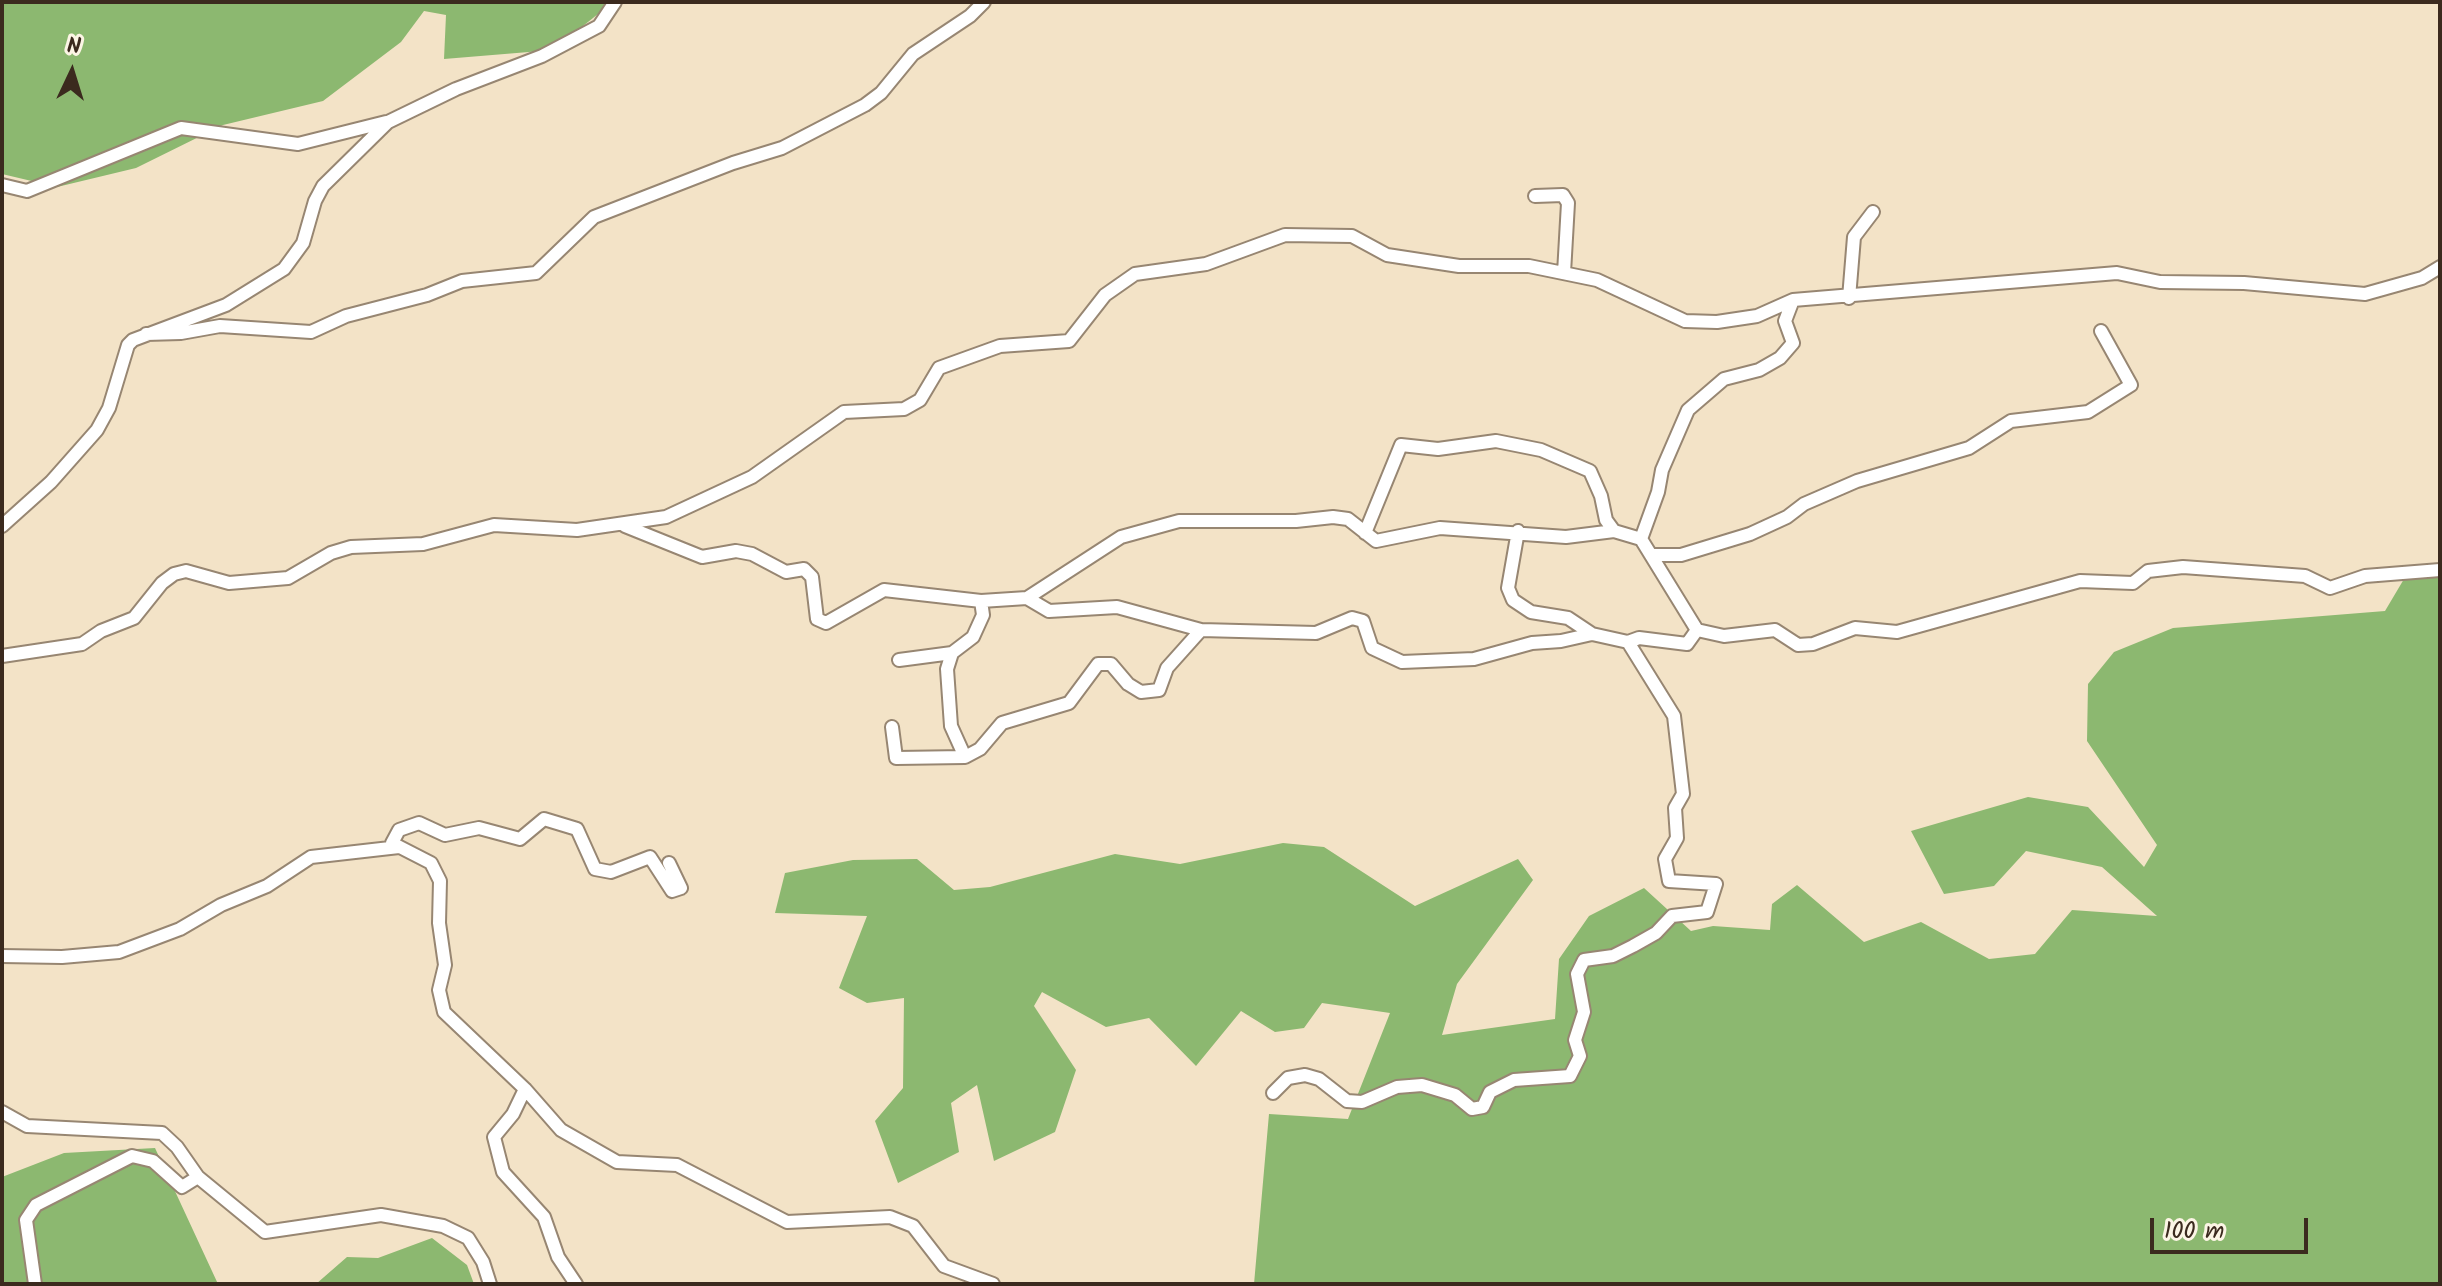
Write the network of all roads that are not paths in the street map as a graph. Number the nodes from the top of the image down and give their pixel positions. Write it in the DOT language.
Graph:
graph roads {
  1 [pos="615,2"];
  2 [pos="984,2"];
  3 [pos="388,122"];
  4 [pos="2,185"];
  5 [pos="1535,196"];
  6 [pos="1873,212"];
  7 [pos="2440,267"];
  8 [pos="1564,273"];
  9 [pos="1849,298"];
  10 [pos="1793,300"];
  11 [pos="2101,331"];
  12 [pos="146,334"];
  13 [pos="622,525"];
  14 [pos="2,526"];
  15 [pos="1518,531"];
  16 [pos="1614,531"];
  17 [pos="1365,533"];
  18 [pos="1641,539"];
  19 [pos="1652,555"];
  20 [pos="2440,570"];
  21 [pos="1027,598"];
  22 [pos="981,601"];
  23 [pos="1201,630"];
  24 [pos="1697,630"];
  25 [pos="1592,634"];
  26 [pos="1628,642"];
  27 [pos="952,653"];
  28 [pos="2,656"];
  29 [pos="899,660"];
  30 [pos="892,727"];
  31 [pos="965,757"];
  32 [pos="402,847"];
  33 [pos="669,863"];
  34 [pos="2,956"];
  35 [pos="525,1089"];
  36 [pos="1273,1093"];
  37 [pos="2,1112"];
  38 [pos="198,1177"];
  39 [pos="559,1222"];
  40 [pos="548,1235"];
  41 [pos="35,1284"];
  42 [pos="490,1284"];
  43 [pos="576,1284"];
  44 [pos="993,1284"];
  1 -- 3 [label="street"];
  2 -- 12 [label="street"];
  3 -- 4 [label="street"];
  3 -- 12 [label="street"];
  5 -- 8 [label="street"];
  6 -- 9 [label="street"];
  7 -- 9 [label="street"];
  8 -- 10 [label="street"];
  8 -- 13 [label="street"];
  9 -- 10 [label="street"];
  10 -- 18 [label="street"];
  11 -- 19 [label="street"];
  12 -- 14 [label="street"];
  13 -- 22 [label="street"];
  13 -- 28 [label="street"];
  15 -- 16 [label="street"];
  15 -- 17 [label="street"];
  15 -- 25 [label="street"];
  16 -- 17 [label="street"];
  16 -- 18 [label="street"];
  17 -- 21 [label="street"];
  18 -- 19 [label="street"];
  19 -- 24 [label="street"];
  20 -- 24 [label="street"];
  21 -- 22 [label="street"];
  21 -- 23 [label="street"];
  22 -- 27 [label="street"];
  23 -- 25 [label="street"];
  23 -- 31 [label="street"];
  24 -- 26 [label="street"];
  25 -- 26 [label="street"];
  26 -- 36 [label="street"];
  27 -- 29 [label="street"];
  27 -- 31 [label="street"];
  30 -- 31 [label="street"];
  32 -- 33 [label="street"];
  32 -- 34 [label="street"];
  32 -- 35 [label="street"];
  35 -- 40 [label="street"];
  35 -- 44 [label="street"];
  37 -- 38 [label="street"];
  38 -- 41 [label="street"];
  38 -- 42 [label="street"];
  39 -- 40 [label="street"];
  40 -- 43 [label="street"];
}
